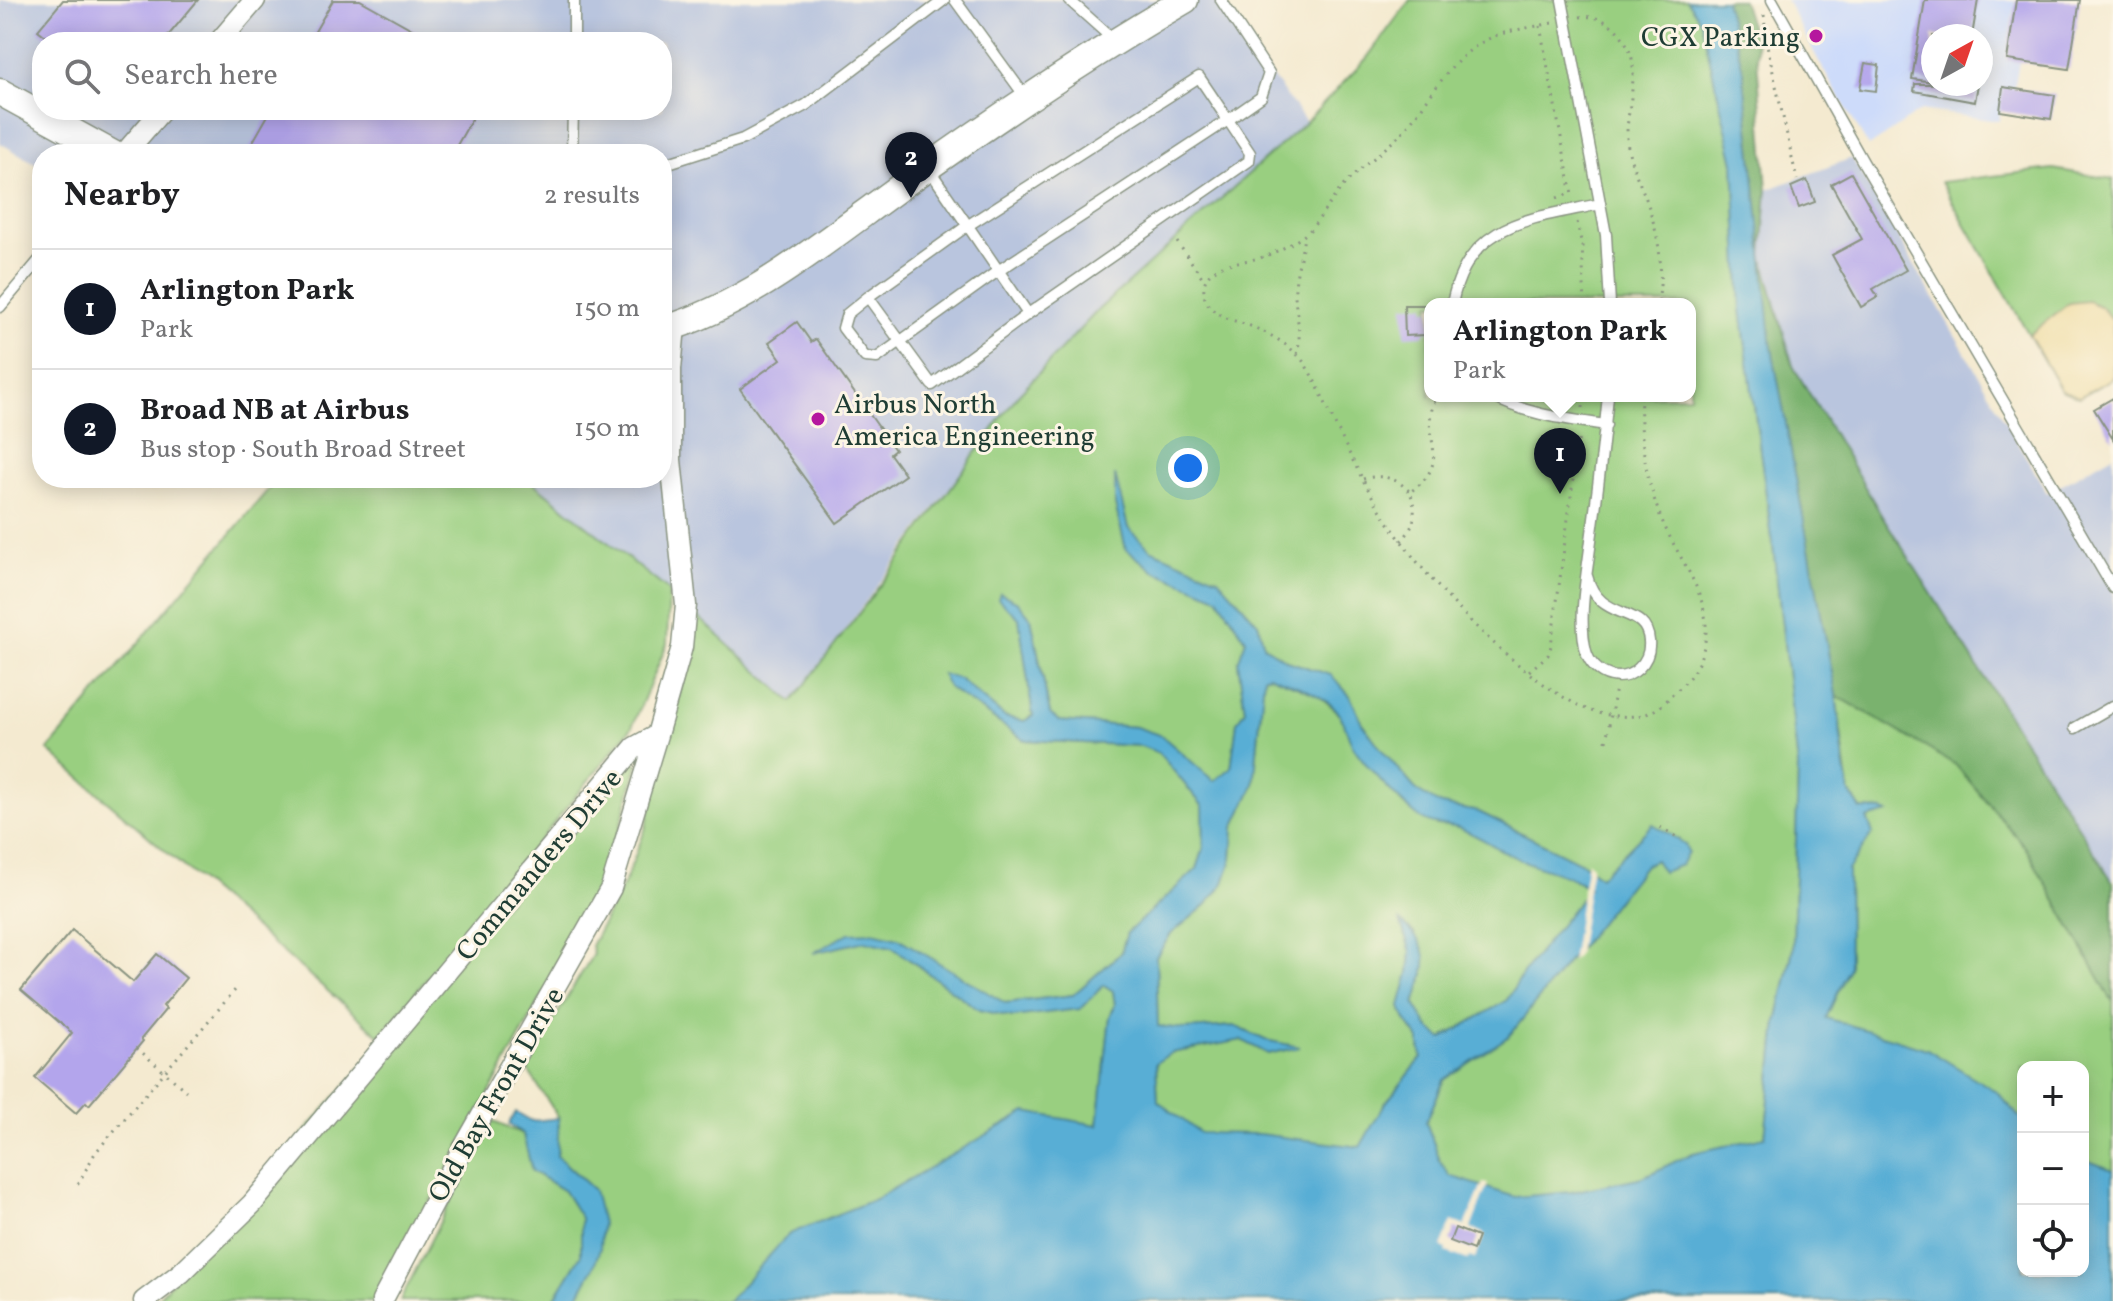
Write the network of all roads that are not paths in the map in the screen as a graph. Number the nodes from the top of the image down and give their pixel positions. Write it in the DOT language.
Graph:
graph roads {
  1 [pos="255,0"];
  2 [pos="574,0"];
  3 [pos="944,0"];
  4 [pos="955,0"];
  5 [pos="1069,0"];
  6 [pos="1185,0"];
  7 [pos="1221,0"];
  8 [pos="1562,0"];
  9 [pos="1772,0"];
  10 [pos="228,32"];
  11 [pos="574,32"];
  12 [pos="1115,41"];
  13 [pos="0,92"];
  14 [pos="1027,99"];
  15 [pos="32,110"];
  16 [pos="51,120"];
  17 [pos="153,120"];
  18 [pos="573,120"];
  19 [pos="1228,120"];
  20 [pos="95,144"];
  21 [pos="133,144"];
  22 [pos="572,144"];
  23 [pos="672,162"];
  24 [pos="928,167"];
  25 [pos="1600,204"];
  26 [pos="967,226"];
  27 [pos="32,269"];
  28 [pos="998,271"];
  29 [pos="868,297"];
  30 [pos="1454,298"];
  31 [pos="1610,298"];
  32 [pos="0,307"];
  33 [pos="1028,314"];
  34 [pos="672,326"];
  35 [pos="900,341"];
  36 [pos="1506,402"];
  37 [pos="1608,402"];
  38 [pos="1606,425"];
  39 [pos="672,470"];
  40 [pos="1587,576"];
  41 [pos="2113,588"];
  42 [pos="2113,706"];
  43 [pos="2075,728"];
  44 [pos="657,735"];
  45 [pos="144,1301"];
  46 [pos="382,1301"];
  1 -- 10 [label="street"];
  2 -- 11 [label="lane"];
  3 -- 23 [label="lane"];
  4 -- 14 [label="lane"];
  5 -- 12 [label="lane"];
  6 -- 12 [label="street"];
  7 -- 19 [label="lane"];
  8 -- 25 [label="lane"];
  9 -- 41 [label="lane"];
  12 -- 14 [label="street"];
  13 -- 15 [label="street"];
  14 -- 24 [label="street"];
  16 -- 20 [label="street"];
  17 -- 21 [label="street"];
  18 -- 22 [label="lane"];
  19 -- 26 [label="lane"];
  19 -- 28 [label="lane"];
  19 -- 33 [label="lane"];
  24 -- 26 [label="lane"];
  24 -- 34 [label="street"];
  25 -- 30 [label="lane"];
  25 -- 31 [label="lane"];
  26 -- 28 [label="lane"];
  26 -- 29 [label="lane"];
  27 -- 32 [label="lane"];
  28 -- 33 [label="lane"];
  28 -- 35 [label="lane"];
  29 -- 35 [label="lane"];
  29 -- 35 [label="lane"];
  33 -- 35 [label="lane"];
  36 -- 38 [label="lane"];
  37 -- 38 [label="lane"];
  38 -- 40 [label="lane"];
  39 -- 44 [label="street"];
  40 -- 40 [label="lane"];
  42 -- 43 [label="lane"];
  44 -- 45 [label="street, Commanders Drive"];
  44 -- 46 [label="street, Old Bay Front Drive"];
}
